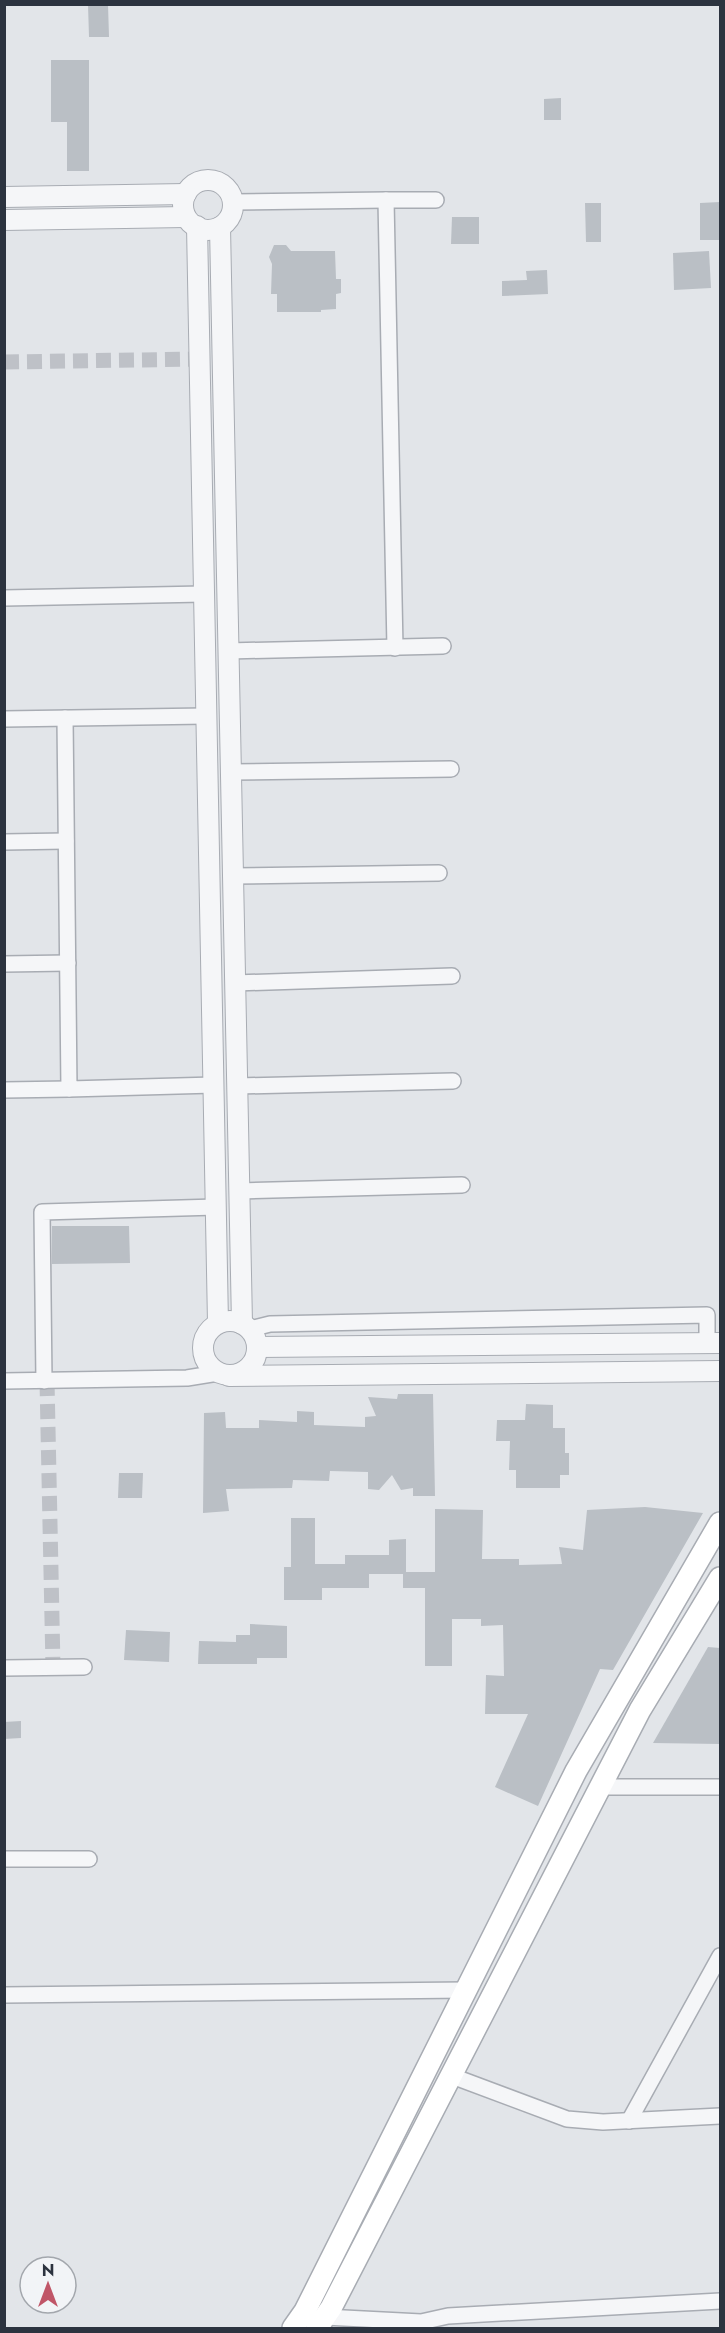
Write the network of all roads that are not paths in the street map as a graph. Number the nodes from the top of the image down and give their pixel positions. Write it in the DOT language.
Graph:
graph roads {
  1 [pos="186,194"];
  2 [pos="4,197"];
  3 [pos="386,200"];
  4 [pos="436,200"];
  5 [pos="233,202"];
  6 [pos="4,220"];
  7 [pos="191,221"];
  8 [pos="220,227"];
  9 [pos="203,594"];
  10 [pos="4,598"];
  11 [pos="443,646"];
  12 [pos="395,648"];
  13 [pos="228,651"];
  14 [pos="206,716"];
  15 [pos="65,718"];
  16 [pos="4,719"];
  17 [pos="451,769"];
  18 [pos="231,772"];
  19 [pos="66,841"];
  20 [pos="4,842"];
  21 [pos="439,873"];
  22 [pos="233,876"];
  23 [pos="68,963"];
  24 [pos="4,964"];
  25 [pos="452,976"];
  26 [pos="236,983"];
  27 [pos="453,1082"];
  28 [pos="214,1085"];
  29 [pos="238,1086"];
  30 [pos="69,1089"];
  31 [pos="4,1090"];
  32 [pos="462,1185"];
  33 [pos="240,1191"];
  34 [pos="216,1207"];
  35 [pos="218,1323"];
  36 [pos="250,1333"];
  37 [pos="714,1343"];
  38 [pos="720,1371"];
  39 [pos="224,1374"];
  40 [pos="4,1381"];
  41 [pos="44,1381"];
  42 [pos="720,1523"];
  43 [pos="720,1578"];
  44 [pos="84,1667"];
  45 [pos="4,1668"];
  46 [pos="600,1787"];
  47 [pos="720,1787"];
  48 [pos="4,1859"];
  49 [pos="89,1859"];
  50 [pos="720,1956"];
  51 [pos="713,1982"];
  52 [pos="466,1990"];
  53 [pos="4,1995"];
  54 [pos="452,2076"];
  55 [pos="720,2116"];
  56 [pos="629,2121"];
  57 [pos="361,2199"];
  58 [pos="383,2206"];
  59 [pos="720,2301"];
  60 [pos="448,2322"];
  61 [pos="321,2323"];
  62 [pos="293,2328"];
  1 -- 2 [label="street"];
  1 -- 5 [label="street"];
  1 -- 7 [label="street"];
  3 -- 4 [label="street"];
  3 -- 5 [label="street"];
  3 -- 12 [label="street"];
  5 -- 8 [label="street"];
  6 -- 7 [label="street"];
  7 -- 8 [label="street"];
  7 -- 9 [label="street"];
  8 -- 13 [label="street"];
  9 -- 10 [label="street"];
  9 -- 14 [label="street"];
  11 -- 12 [label="street"];
  12 -- 13 [label="street"];
  13 -- 18 [label="street"];
  14 -- 15 [label="street"];
  14 -- 28 [label="street"];
  15 -- 16 [label="street"];
  15 -- 19 [label="street"];
  17 -- 18 [label="street"];
  18 -- 22 [label="street"];
  19 -- 20 [label="street"];
  19 -- 23 [label="street"];
  21 -- 22 [label="street"];
  22 -- 26 [label="street"];
  23 -- 24 [label="street"];
  23 -- 30 [label="street"];
  25 -- 26 [label="street"];
  26 -- 29 [label="street"];
  27 -- 29 [label="street"];
  28 -- 30 [label="street"];
  28 -- 34 [label="street"];
  29 -- 33 [label="street"];
  30 -- 31 [label="street"];
  32 -- 33 [label="street"];
  33 -- 36 [label="street"];
  34 -- 35 [label="street"];
  34 -- 41 [label="street"];
  35 -- 36 [label="street"];
  35 -- 39 [label="street"];
  36 -- 37 [label="street"];
  36 -- 37 [label="street"];
  36 -- 39 [label="street"];
  38 -- 39 [label="street"];
  39 -- 41 [label="street"];
  40 -- 41 [label="street"];
  42 -- 52 [label="main road"];
  43 -- 46 [label="main road"];
  44 -- 45 [label="street"];
  46 -- 47 [label="street"];
  46 -- 54 [label="main road"];
  48 -- 49 [label="street"];
  50 -- 51 [label="street"];
  51 -- 56 [label="street"];
  52 -- 53 [label="street"];
  52 -- 57 [label="main road"];
  54 -- 56 [label="street"];
  54 -- 58 [label="main road"];
  55 -- 56 [label="street"];
  57 -- 58 [label="main road"];
  57 -- 62 [label="main road"];
  58 -- 61 [label="main road"];
  59 -- 60 [label="street"];
  60 -- 61 [label="street"];
}
